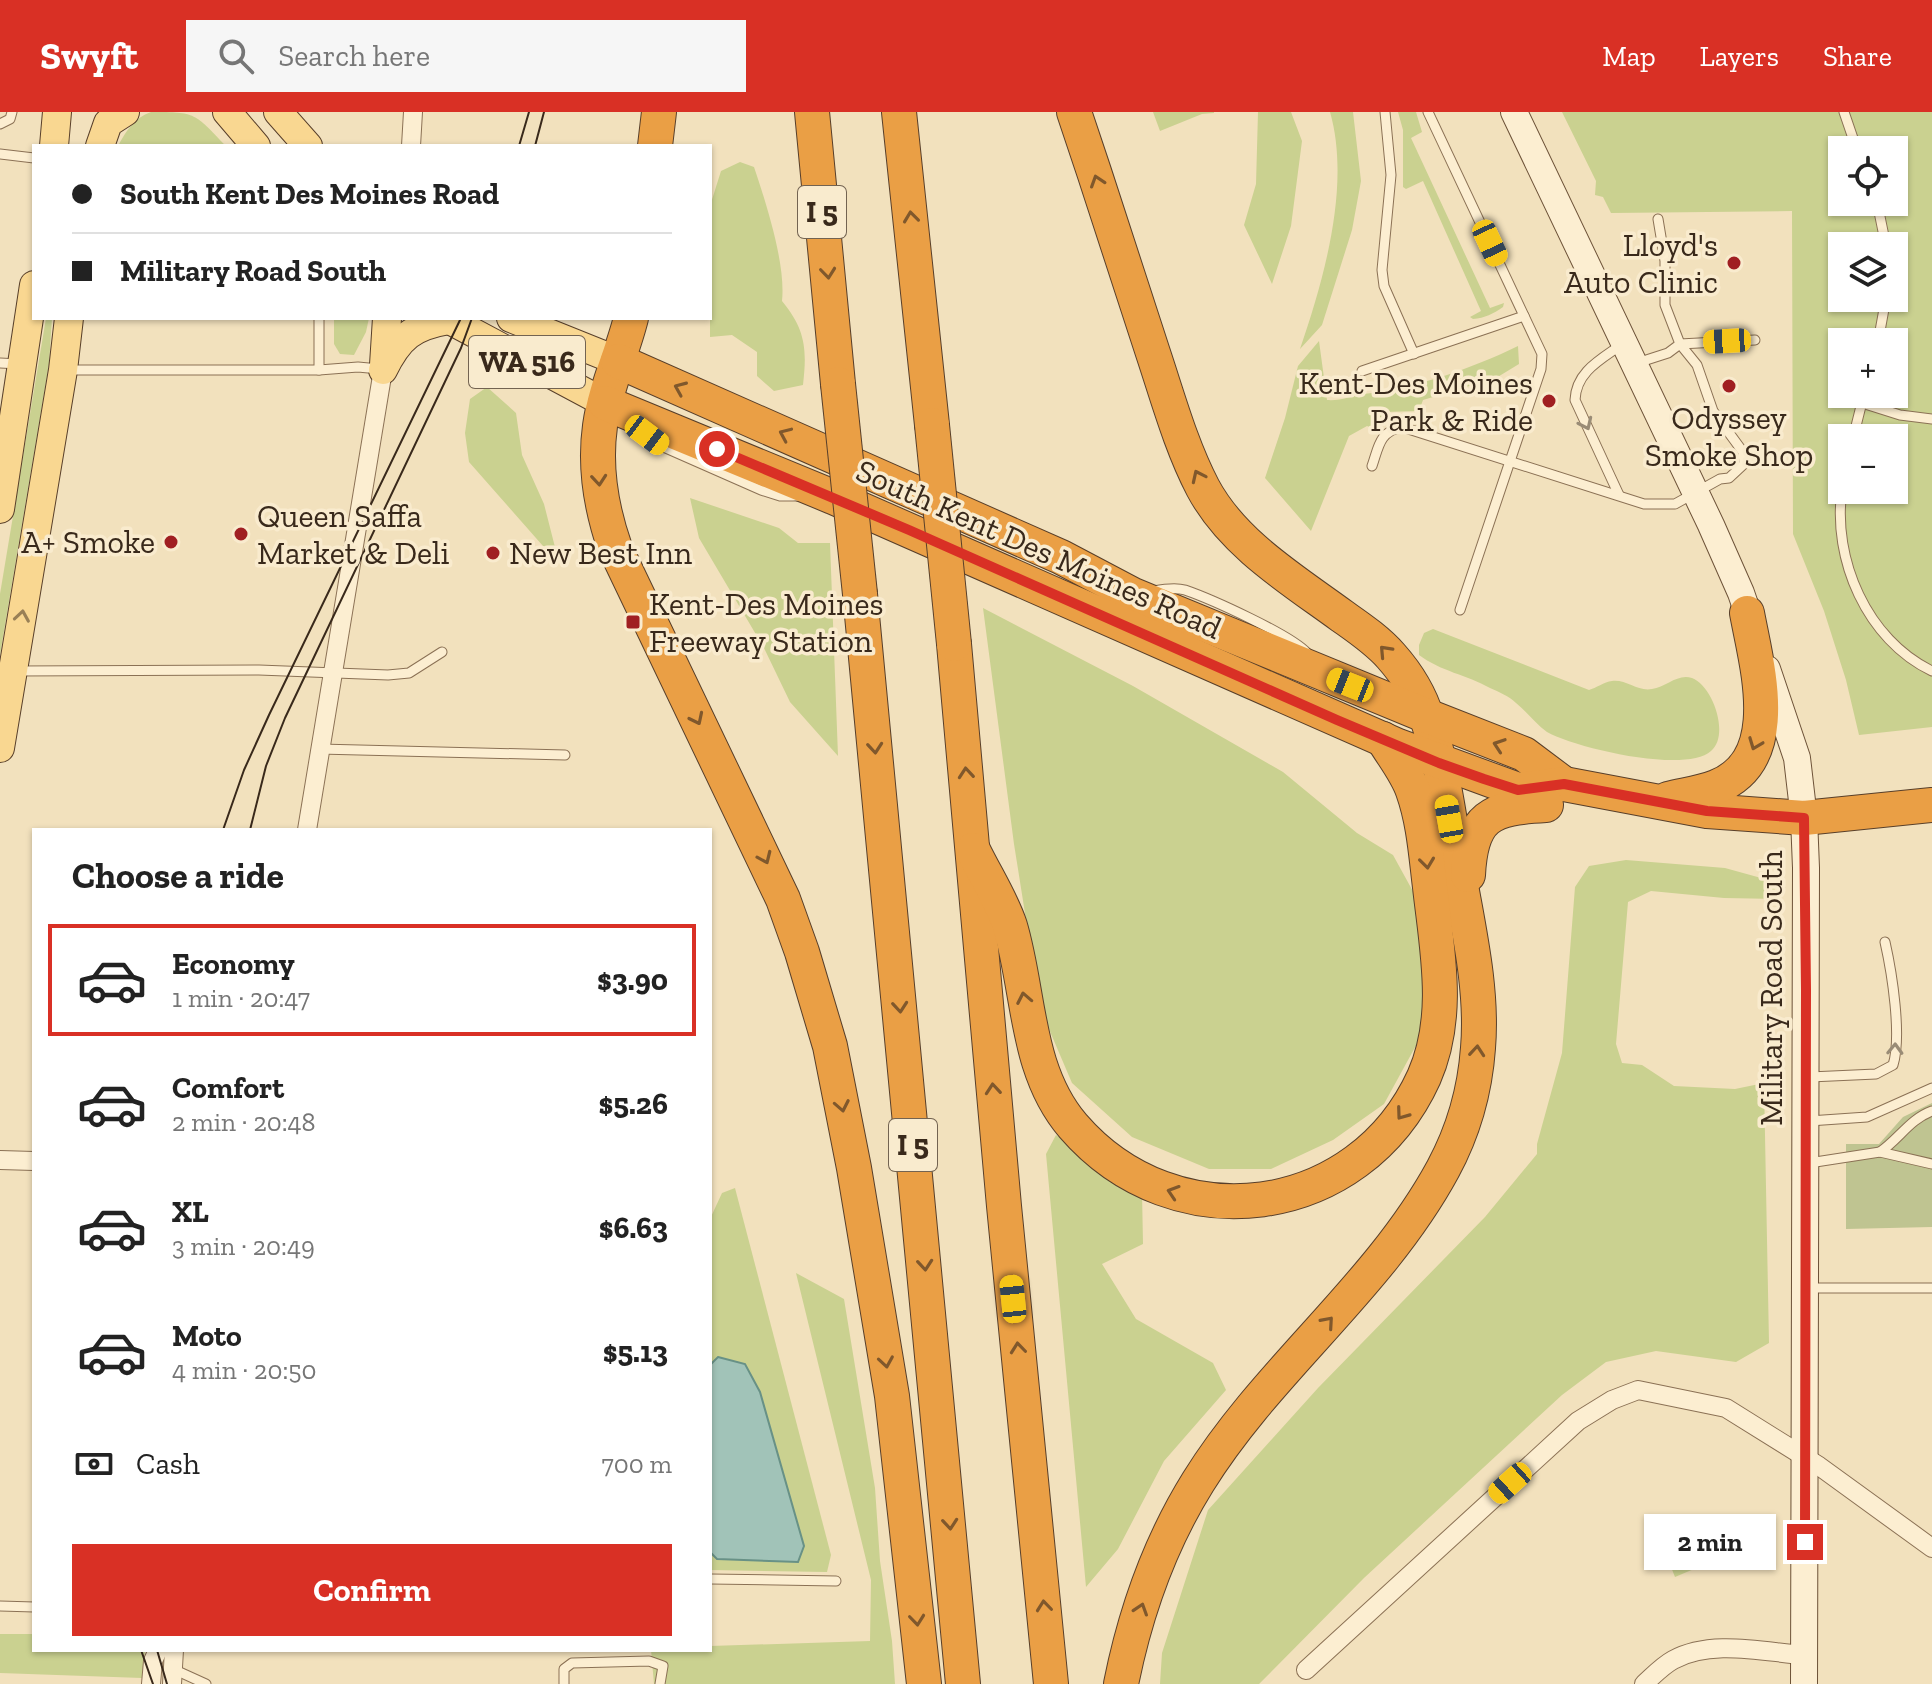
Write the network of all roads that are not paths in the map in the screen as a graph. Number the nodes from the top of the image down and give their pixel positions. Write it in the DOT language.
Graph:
graph roads {
  1 [pos="12,112"];
  2 [pos="57,112"];
  3 [pos="94,112"];
  4 [pos="125,112"];
  5 [pos="227,112"];
  6 [pos="278,112"];
  7 [pos="413,112"];
  8 [pos="659,112"];
  9 [pos="812,112"];
  10 [pos="899,112"];
  11 [pos="1074,112"];
  12 [pos="1385,112"];
  13 [pos="1428,112"];
  14 [pos="1514,112"];
  15 [pos="1844,112"];
  16 [pos="0,124"];
  17 [pos="1852,136"];
  18 [pos="54,144"];
  19 [pos="90,144"];
  20 [pos="101,144"];
  21 [pos="254,144"];
  22 [pos="306,144"];
  23 [pos="411,144"];
  24 [pos="655,144"];
  25 [pos="0,154"];
  26 [pos="32,158"];
  27 [pos="1658,219"];
  28 [pos="32,292"];
  29 [pos="1524,316"];
  30 [pos="69,320"];
  31 [pos="319,320"];
  32 [pos="387,320"];
  33 [pos="443,320"];
  34 [pos="450,320"];
  35 [pos="516,320"];
  36 [pos="630,320"];
  37 [pos="1755,340"];
  38 [pos="1680,344"];
  39 [pos="1629,353"];
  40 [pos="1414,354"];
  41 [pos="618,361"];
  42 [pos="11,364"];
  43 [pos="63,370"];
  44 [pos="319,370"];
  45 [pos="383,370"];
  46 [pos="1362,371"];
  47 [pos="618,408"];
  48 [pos="1885,408"];
  49 [pos="1932,419"];
  50 [pos="1511,461"];
  51 [pos="1372,466"];
  52 [pos="1696,494"];
  53 [pos="1619,495"];
  54 [pos="1842,504"];
  55 [pos="0,509"];
  56 [pos="1460,610"];
  57 [pos="1747,613"];
  58 [pos="442,652"];
  59 [pos="13,671"];
  60 [pos="1932,671"];
  61 [pos="332,673"];
  62 [pos="1427,716"];
  63 [pos="1383,739"];
  64 [pos="0,748"];
  65 [pos="319,749"];
  66 [pos="565,755"];
  67 [pos="1439,763"];
  68 [pos="1564,784"];
  69 [pos="1607,793"];
  70 [pos="1655,802"];
  71 [pos="1932,805"];
  72 [pos="1804,818"];
  73 [pos="307,828"];
  74 [pos="973,850"];
  75 [pos="1466,919"];
  76 [pos="1885,942"];
  77 [pos="1806,1077"];
  78 [pos="1932,1088"];
  79 [pos="1932,1111"];
  80 [pos="1806,1122"];
  81 [pos="1880,1152"];
  82 [pos="0,1160"];
  83 [pos="32,1161"];
  84 [pos="1806,1164"];
  85 [pos="1932,1164"];
  86 [pos="1806,1288"];
  87 [pos="1932,1288"];
  88 [pos="1805,1458"];
  89 [pos="1932,1548"];
  90 [pos="712,1579"];
  91 [pos="836,1581"];
  92 [pos="0,1606"];
  93 [pos="32,1607"];
  94 [pos="157,1652"];
  95 [pos="174,1652"];
  96 [pos="1804,1655"];
  97 [pos="1306,1670"];
  98 [pos="172,1677"];
  99 [pos="151,1684"];
  100 [pos="206,1684"];
  101 [pos="564,1684"];
  102 [pos="660,1684"];
  103 [pos="924,1684"];
  104 [pos="963,1684"];
  105 [pos="1051,1684"];
  106 [pos="1121,1684"];
  107 [pos="1644,1684"];
  108 [pos="1804,1684"];
  1 -- 16 [label="lane"];
  2 -- 18 [label="main road"];
  3 -- 19 [label="main road"];
  4 -- 20 [label="main road"];
  5 -- 21 [label="main road"];
  6 -- 22 [label="main road"];
  7 -- 23 [label="street"];
  8 -- 24 [label="highway"];
  9 -- 104 [label="highway, I 5, one-way, bridge"];
  74 -- 10 [label="highway, one-way, bridge"];
  62 -- 11 [label="highway, one-way"];
  12 -- 40 [label="lane"];
  13 -- 29 [label="lane"];
  14 -- 39 [label="main road, Military Road South"];
  15 -- 17 [label="lane"];
  25 -- 26 [label="lane"];
  27 -- 38 [label="lane"];
  28 -- 42 [label="main road"];
  29 -- 40 [label="lane"];
  29 -- 50 [label="lane"];
  30 -- 43 [label="main road"];
  31 -- 44 [label="lane"];
  32 -- 45 [label="main road"];
  33 -- 45 [label="main road"];
  34 -- 47 [label="main road, South Kent Des Moines Road / WA 516"];
  35 -- 41 [label="main road, South Kent Des Moines Road / WA 516"];
  36 -- 41 [label="highway"];
  37 -- 38 [label="lane"];
  38 -- 39 [label="lane"];
  38 -- 52 [label="lane"];
  39 -- 52 [label="main road, Military Road South"];
  39 -- 53 [label="lane, one-way"];
  40 -- 46 [label="lane"];
  41 -- 47 [label="highway"];
  62 -- 41 [label="highway, South Kent Des Moines Road / WA 516, one-way"];
  42 -- 55 [label="main road"];
  43 -- 44 [label="lane"];
  59 -- 43 [label="main road, one-way"];
  44 -- 45 [label="lane"];
  45 -- 61 [label="street"];
  47 -- 63 [label="highway, South Kent Des Moines Road / WA 516"];
  47 -- 103 [label="highway, one-way"];
  48 -- 49 [label="lane"];
  50 -- 51 [label="lane"];
  50 -- 53 [label="lane"];
  50 -- 56 [label="lane"];
  52 -- 53 [label="lane"];
  52 -- 57 [label="main road, Military Road South"];
  54 -- 60 [label="lane"];
  57 -- 70 [label="highway, one-way"];
  57 -- 72 [label="main road, Military Road South"];
  58 -- 61 [label="lane"];
  59 -- 61 [label="lane"];
  59 -- 64 [label="main road"];
  61 -- 65 [label="street"];
  62 -- 67 [label="highway"];
  68 -- 62 [label="highway, South Kent Des Moines Road / WA 516, one-way"];
  63 -- 67 [label="highway, South Kent Des Moines Road / WA 516"];
  63 -- 74 [label="highway, one-way"];
  65 -- 66 [label="lane"];
  65 -- 73 [label="street"];
  67 -- 68 [label="highway, South Kent Des Moines Road / WA 516"];
  67 -- 75 [label="highway"];
  68 -- 69 [label="highway, South Kent Des Moines Road / WA 516"];
  69 -- 70 [label="highway, South Kent Des Moines Road / WA 516"];
  69 -- 75 [label="highway"];
  70 -- 72 [label="highway, South Kent Des Moines Road / WA 516"];
  71 -- 72 [label="highway, South Kent Des Moines Road / WA 516"];
  72 -- 77 [label="main road, Military Road South"];
  105 -- 74 [label="highway, one-way"];
  106 -- 75 [label="highway, one-way"];
  77 -- 76 [label="lane, one-way"];
  77 -- 80 [label="main road, Military Road South"];
  78 -- 80 [label="lane"];
  79 -- 81 [label="lane"];
  80 -- 84 [label="main road, Military Road South"];
  81 -- 84 [label="lane"];
  81 -- 85 [label="lane"];
  82 -- 83 [label="street"];
  84 -- 86 [label="main road, Military Road South"];
  86 -- 87 [label="lane"];
  86 -- 88 [label="main road, Military Road South"];
  88 -- 89 [label="street"];
  88 -- 96 [label="main road, Military Road South"];
  88 -- 97 [label="street"];
  90 -- 91 [label="lane"];
  92 -- 93 [label="lane"];
  94 -- 99 [label="street"];
  95 -- 98 [label="street"];
  96 -- 107 [label="street"];
  96 -- 108 [label="main road, Military Road South"];
  98 -- 100 [label="lane"];
  101 -- 102 [label="lane"];
}
